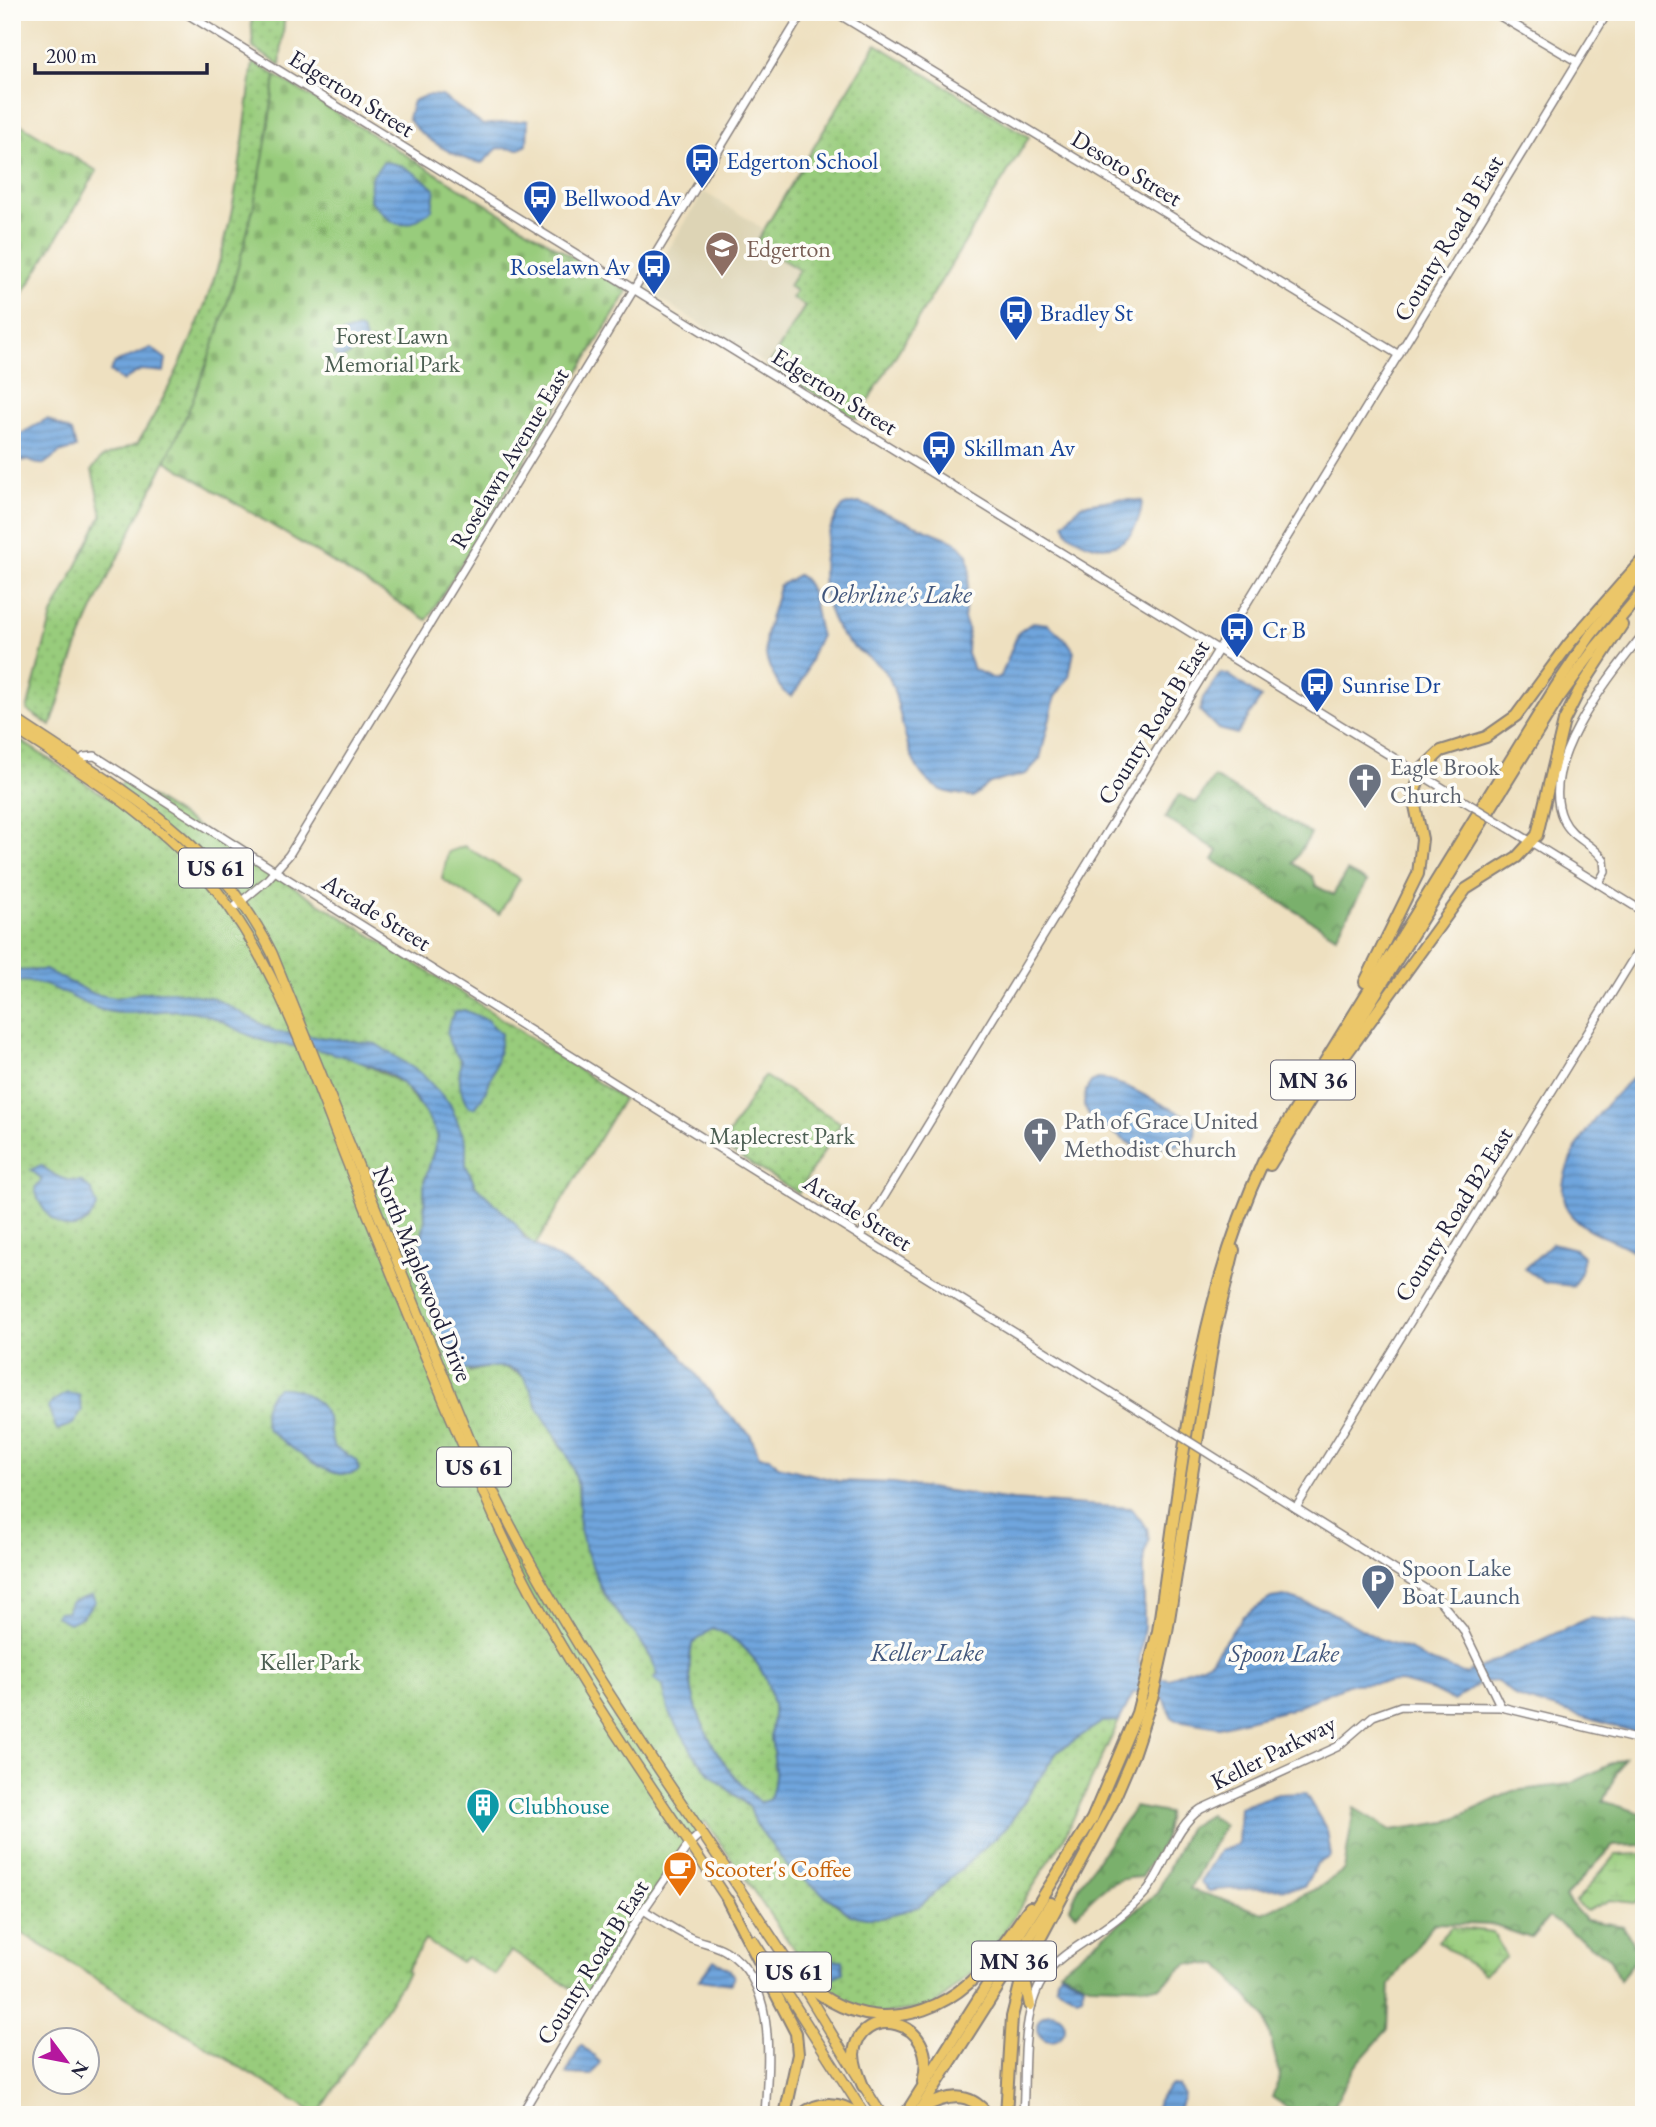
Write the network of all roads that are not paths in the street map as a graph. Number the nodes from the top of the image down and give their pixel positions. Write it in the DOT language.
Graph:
graph roads {
  1 [pos="184,12"];
  2 [pos="803,12"];
  3 [pos="835,12"];
  4 [pos="1493,12"];
  5 [pos="1608,12"];
  6 [pos="1576,61"];
  7 [pos="634,289"];
  8 [pos="1399,355"];
  9 [pos="1644,558"];
  10 [pos="1644,568"];
  11 [pos="1644,593"];
  12 [pos="1644,633"];
  13 [pos="1220,650"];
  14 [pos="14,721"];
  15 [pos="78,766"];
  16 [pos="1420,774"];
  17 [pos="1531,843"];
  18 [pos="275,872"];
  19 [pos="1598,884"];
  20 [pos="242,901"];
  21 [pos="232,910"];
  22 [pos="1644,912"];
  23 [pos="1644,941"];
  24 [pos="293,1017"];
  25 [pos="1326,1058"];
  26 [pos="313,1066"];
  27 [pos="1296,1123"];
  28 [pos="860,1236"];
  29 [pos="1296,1508"];
  30 [pos="1156,1663"];
  31 [pos="1144,1707"];
  32 [pos="1501,1707"];
  33 [pos="1644,1741"];
  34 [pos="1107,1812"];
  35 [pos="701,1833"];
  36 [pos="1080,1841"];
  37 [pos="689,1844"];
  38 [pos="727,1901"];
  39 [pos="645,1911"];
  40 [pos="790,1966"];
  41 [pos="1024,1969"];
  42 [pos="1030,2005"];
  43 [pos="863,2086"];
  44 [pos="919,2093"];
  45 [pos="912,2112"];
  46 [pos="521,2115"];
  47 [pos="765,2115"];
  48 [pos="785,2115"];
  49 [pos="801,2115"];
  50 [pos="859,2115"];
  51 [pos="865,2115"];
  52 [pos="882,2115"];
  53 [pos="988,2115"];
  54 [pos="1006,2115"];
  55 [pos="1023,2115"];
  1 -- 7 [label="street, Edgerton Street"];
  2 -- 7 [label="street, Roselawn Avenue East"];
  3 -- 8 [label="street, Desoto Street"];
  4 -- 6 [label="street"];
  5 -- 6 [label="street, County Road B East"];
  6 -- 8 [label="street, County Road B East"];
  7 -- 13 [label="street, Edgerton Street"];
  7 -- 18 [label="street, Roselawn Avenue East"];
  8 -- 13 [label="street, County Road B East"];
  9 -- 16 [label="highway"];
  10 -- 25 [label="highway, MN 36"];
  11 -- 17 [label="highway"];
  11 -- 27 [label="highway, MN 36"];
  12 -- 19 [label="street"];
  13 -- 16 [label="street, Edgerton Street"];
  13 -- 28 [label="street, County Road B East"];
  14 -- 15 [label="main road, Arcade Street / US 61"];
  15 -- 18 [label="street, Arcade Street"];
  15 -- 20 [label="main road, North Maplewood Drive / US 61"];
  15 -- 21 [label="main road, North Maplewood Drive / US 61"];
  16 -- 17 [label="street, Edgerton Street, bridge"];
  16 -- 25 [label="highway"];
  17 -- 19 [label="street, Edgerton Street"];
  17 -- 27 [label="highway"];
  18 -- 20 [label="street, Roselawn Avenue East"];
  18 -- 28 [label="street, Arcade Street"];
  19 -- 22 [label="street, Edgerton Street"];
  20 -- 21 [label="street, Roselawn Avenue East"];
  20 -- 24 [label="main road, North Maplewood Drive / US 61"];
  21 -- 24 [label="main road, North Maplewood Drive / US 61"];
  23 -- 29 [label="street, County Road B2 East"];
  24 -- 26 [label="main road, North Maplewood Drive / US 61"];
  25 -- 30 [label="highway, MN 36"];
  26 -- 35 [label="main road, North Maplewood Drive / US 61"];
  26 -- 37 [label="main road, North Maplewood Drive / US 61"];
  27 -- 30 [label="highway, MN 36"];
  28 -- 29 [label="street, Arcade Street, bridge"];
  29 -- 32 [label="street, Arcade Street"];
  30 -- 31 [label="highway, MN 36"];
  31 -- 34 [label="highway, MN 36"];
  31 -- 36 [label="highway, MN 36"];
  32 -- 33 [label="street, Keller Parkway"];
  32 -- 42 [label="street, Keller Parkway"];
  34 -- 41 [label="highway"];
  34 -- 45 [label="highway, MN 36"];
  35 -- 37 [label="street, County Road B East"];
  35 -- 40 [label="main road, US 61"];
  36 -- 40 [label="highway"];
  36 -- 44 [label="highway, MN 36"];
  37 -- 38 [label="main road, US 61"];
  37 -- 39 [label="street, County Road B East"];
  38 -- 48 [label="highway"];
  38 -- 51 [label="main road, US 61"];
  39 -- 46 [label="street, County Road B East"];
  39 -- 47 [label="street"];
  40 -- 43 [label="main road, US 61"];
  41 -- 42 [label="highway"];
  41 -- 54 [label="highway"];
  42 -- 55 [label="street"];
  43 -- 44 [label="highway"];
  43 -- 52 [label="main road, US 61"];
  44 -- 45 [label="highway, MN 36"];
  45 -- 53 [label="highway"];
  49 -- 50 [label="highway"];
}
